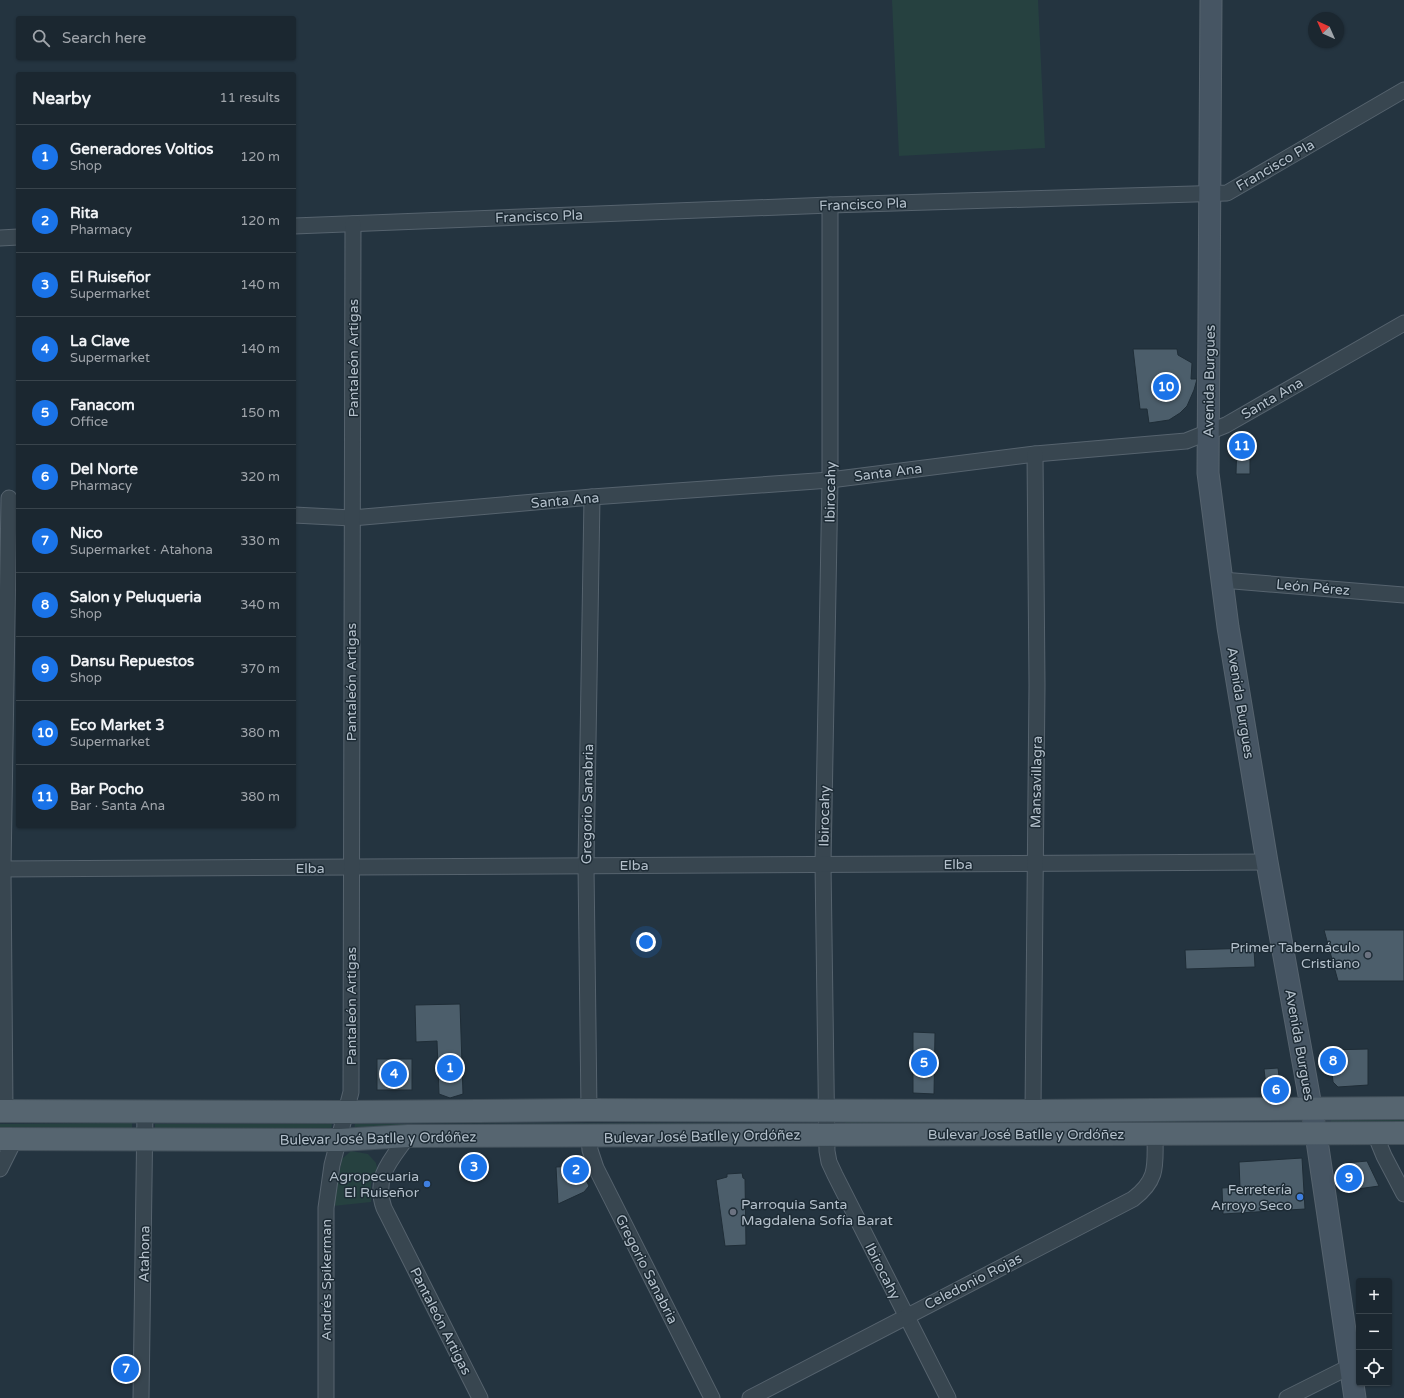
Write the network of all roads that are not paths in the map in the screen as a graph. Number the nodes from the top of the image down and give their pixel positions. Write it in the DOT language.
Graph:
graph roads {
  1 [pos="1211,0"];
  2 [pos="1404,90"];
  3 [pos="1211,193"];
  4 [pos="830,205"];
  5 [pos="353,224"];
  6 [pos="296,226"];
  7 [pos="16,237"];
  8 [pos="0,238"];
  9 [pos="1404,322"];
  10 [pos="1209,432"];
  11 [pos="1035,454"];
  12 [pos="830,480"];
  13 [pos="592,497"];
  14 [pos="9,498"];
  15 [pos="296,515"];
  16 [pos="352,518"];
  17 [pos="1222,580"];
  18 [pos="1404,595"];
  19 [pos="1267,862"];
  20 [pos="1035,863"];
  21 [pos="823,864"];
  22 [pos="586,866"];
  23 [pos="351,868"];
  24 [pos="1,869"];
  25 [pos="1404,1108"];
  26 [pos="1311,1109"];
  27 [pos="589,1110"];
  28 [pos="3,1111"];
  29 [pos="146,1111"];
  30 [pos="827,1111"];
  31 [pos="346,1112"];
  32 [pos="1033,1112"];
  33 [pos="1404,1133"];
  34 [pos="827,1134"];
  35 [pos="1155,1134"];
  36 [pos="1316,1134"];
  37 [pos="1375,1134"];
  38 [pos="408,1136"];
  39 [pos="589,1137"];
  40 [pos="146,1138"];
  41 [pos="8,1139"];
  42 [pos="340,1140"];
  43 [pos="0,1169"];
  44 [pos="1404,1194"];
  45 [pos="905,1316"];
  46 [pos="1349,1367"];
  47 [pos="141,1398"];
  48 [pos="326,1398"];
  49 [pos="480,1398"];
  50 [pos="712,1398"];
  51 [pos="750,1398"];
  52 [pos="948,1398"];
  53 [pos="1287,1398"];
  54 [pos="1355,1398"];
  1 -- 3 [label="street, Avenida Burgues"];
  2 -- 3 [label="street, Francisco Pla"];
  3 -- 4 [label="street, Francisco Pla"];
  3 -- 10 [label="street, Avenida Burgues"];
  4 -- 5 [label="street, Francisco Pla"];
  4 -- 12 [label="street, Ibirocahy"];
  5 -- 6 [label="street, Francisco Pla"];
  5 -- 16 [label="street, Pantaleón Artigas"];
  7 -- 8 [label="street"];
  9 -- 10 [label="street, Santa Ana"];
  10 -- 11 [label="street, Santa Ana"];
  10 -- 17 [label="street, Avenida Burgues"];
  11 -- 12 [label="street, Santa Ana"];
  11 -- 20 [label="street, Mansavillagra"];
  12 -- 13 [label="street, Santa Ana"];
  12 -- 21 [label="street, Ibirocahy"];
  13 -- 16 [label="street, Santa Ana"];
  13 -- 22 [label="street, Gregorio Sanabria"];
  14 -- 24 [label="street"];
  15 -- 16 [label="street, Santa Ana"];
  16 -- 23 [label="street, Pantaleón Artigas"];
  17 -- 18 [label="street, León Pérez"];
  17 -- 19 [label="street, Avenida Burgues"];
  19 -- 20 [label="street, Elba"];
  19 -- 26 [label="street, Avenida Burgues"];
  20 -- 21 [label="street, Elba"];
  20 -- 32 [label="street, Mansavillagra"];
  21 -- 22 [label="street, Elba"];
  21 -- 30 [label="street, Ibirocahy"];
  22 -- 23 [label="street, Elba"];
  22 -- 27 [label="street, Gregorio Sanabria"];
  23 -- 24 [label="street, Elba"];
  23 -- 31 [label="street, Pantaleón Artigas"];
  24 -- 28 [label="street"];
  25 -- 26 [label="main road, Bulevar José Batlle y Ordóñez"];
  26 -- 32 [label="main road, Bulevar José Batlle y Ordóñez"];
  26 -- 36 [label="street, Avenida Burgues"];
  27 -- 30 [label="main road, Bulevar José Batlle y Ordóñez"];
  27 -- 31 [label="main road, Bulevar José Batlle y Ordóñez"];
  28 -- 29 [label="main road, Bulevar José Batlle y Ordóñez"];
  29 -- 31 [label="main road, Bulevar José Batlle y Ordóñez"];
  29 -- 40 [label="street, Atahona"];
  30 -- 32 [label="main road, Bulevar José Batlle y Ordóñez"];
  30 -- 34 [label="street, Ibirocahy"];
  31 -- 42 [label="street, Pantaleón Artigas"];
  33 -- 37 [label="main road, Bulevar José Batlle y Ordóñez"];
  34 -- 35 [label="main road, Bulevar José Batlle y Ordóñez"];
  34 -- 39 [label="main road, Bulevar José Batlle y Ordóñez"];
  34 -- 45 [label="street, Ibirocahy"];
  35 -- 36 [label="main road, Bulevar José Batlle y Ordóñez"];
  35 -- 45 [label="street, Celedonio Rojas"];
  36 -- 37 [label="main road, Bulevar José Batlle y Ordóñez"];
  36 -- 46 [label="street, Avenida Burgues"];
  37 -- 44 [label="street"];
  38 -- 39 [label="main road, Bulevar José Batlle y Ordóñez"];
  38 -- 42 [label="main road, Bulevar José Batlle y Ordóñez"];
  38 -- 49 [label="street, Pantaleón Artigas"];
  39 -- 50 [label="street, Gregorio Sanabria"];
  40 -- 41 [label="main road, Bulevar José Batlle y Ordóñez"];
  40 -- 42 [label="main road, Bulevar José Batlle y Ordóñez"];
  40 -- 47 [label="street, Atahona"];
  41 -- 43 [label="street"];
  42 -- 48 [label="street, Andrés Spikerman"];
  45 -- 51 [label="street, Celedonio Rojas"];
  45 -- 52 [label="street, Ibirocahy"];
  46 -- 53 [label="street"];
  46 -- 54 [label="street, Avenida Burgues"];
}
